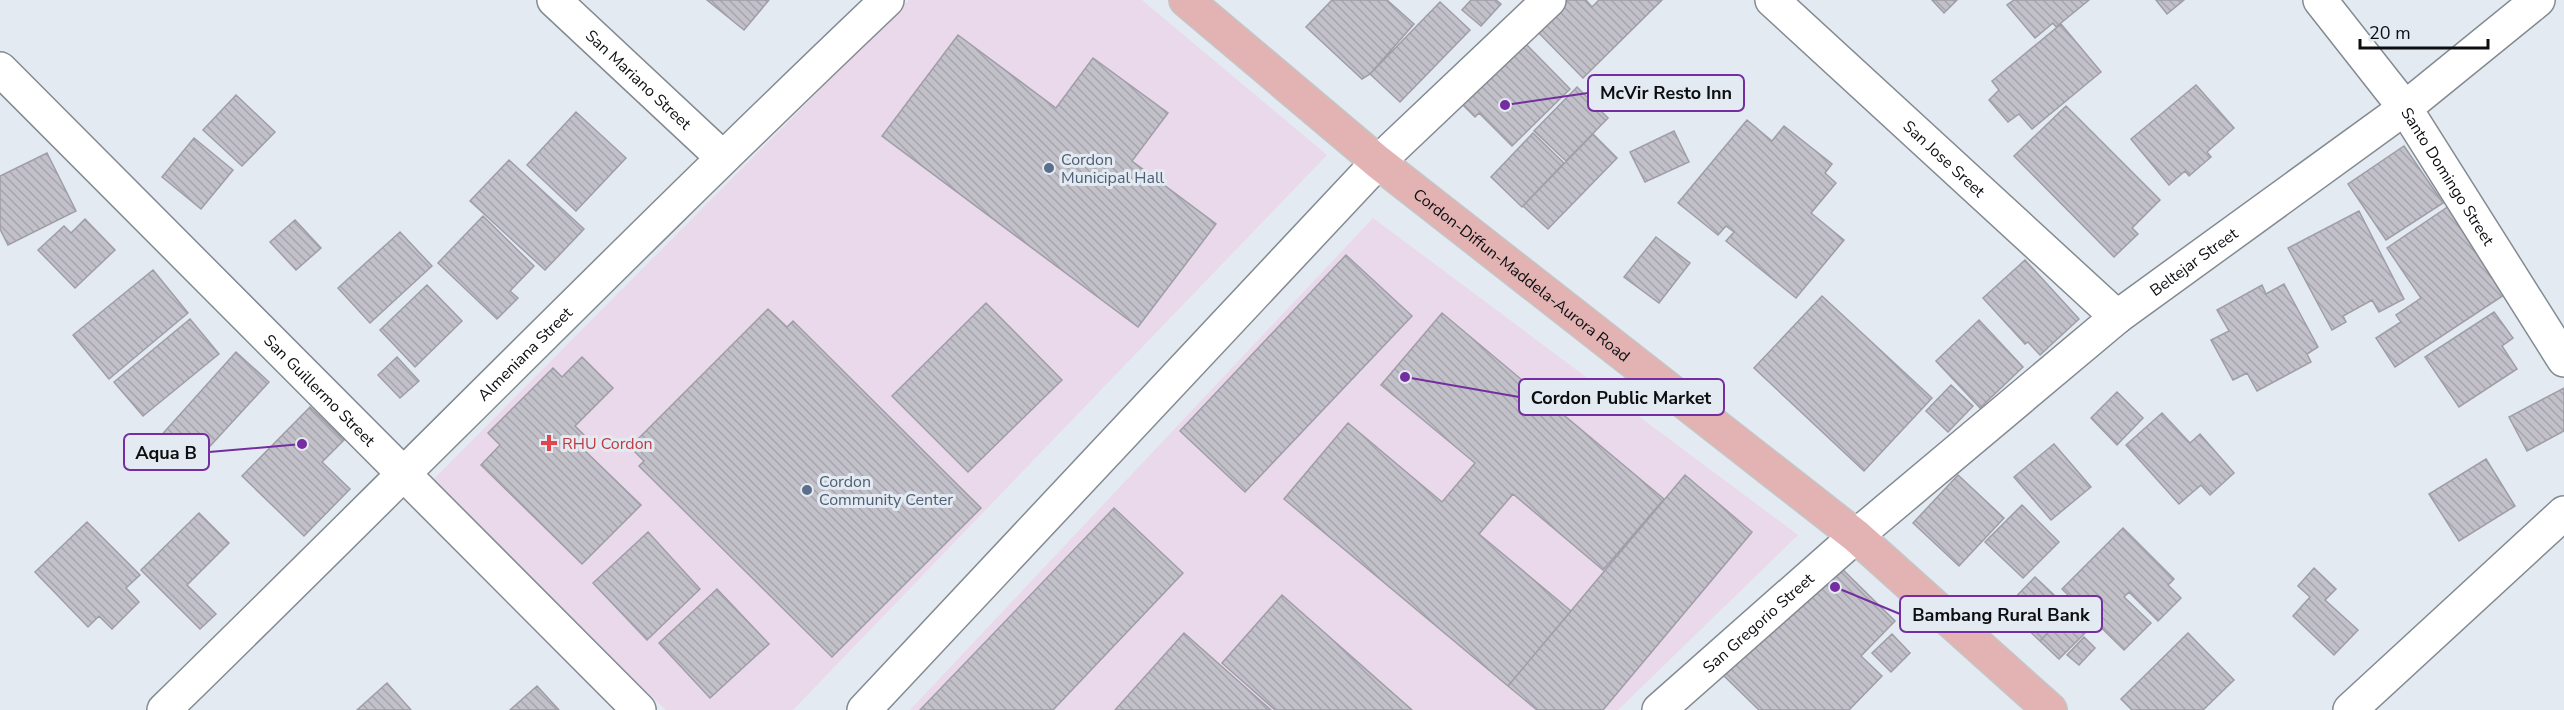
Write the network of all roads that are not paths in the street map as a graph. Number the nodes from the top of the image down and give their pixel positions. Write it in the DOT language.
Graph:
graph roads {
  1 [pos="554,0"];
  2 [pos="887,0"];
  3 [pos="1186,0"];
  4 [pos="1549,0"];
  5 [pos="1772,0"];
  6 [pos="2320,0"];
  7 [pos="2538,0"];
  8 [pos="0,69"];
  9 [pos="2405,108"];
  10 [pos="722,156"];
  11 [pos="1378,162"];
  12 [pos="2117,317"];
  13 [pos="2564,360"];
  14 [pos="406,474"];
  15 [pos="2564,513"];
  16 [pos="1856,536"];
  17 [pos="164,710"];
  18 [pos="639,710"];
  19 [pos="864,710"];
  20 [pos="1659,710"];
  21 [pos="2050,710"];
  22 [pos="2350,710"];
  1 -- 10 [label="street, San Mariano Street"];
  2 -- 10 [label="street, Almeniana Street"];
  3 -- 11 [label="main road, Cordon-Diffun-Maddela-Aurora Road"];
  4 -- 11 [label="street"];
  5 -- 12 [label="street, San Jose Sreet"];
  6 -- 9 [label="street, Santo Domingo Street"];
  7 -- 9 [label="street, Beltejar Street"];
  8 -- 14 [label="street, San Guillermo Street"];
  9 -- 12 [label="street, Beltejar Street"];
  9 -- 13 [label="street, Santo Domingo Street"];
  10 -- 14 [label="street, Almeniana Street"];
  11 -- 16 [label="main road, Cordon-Diffun-Maddela-Aurora Road"];
  11 -- 19 [label="street"];
  12 -- 16 [label="street, Beltejar Street"];
  14 -- 17 [label="street, Almeniana Street"];
  14 -- 18 [label="street, San Guillermo Street"];
  15 -- 22 [label="street"];
  16 -- 20 [label="street, San Gregorio Street"];
  16 -- 21 [label="main road, Cordon-Diffun-Maddela-Aurora Road"];
}
